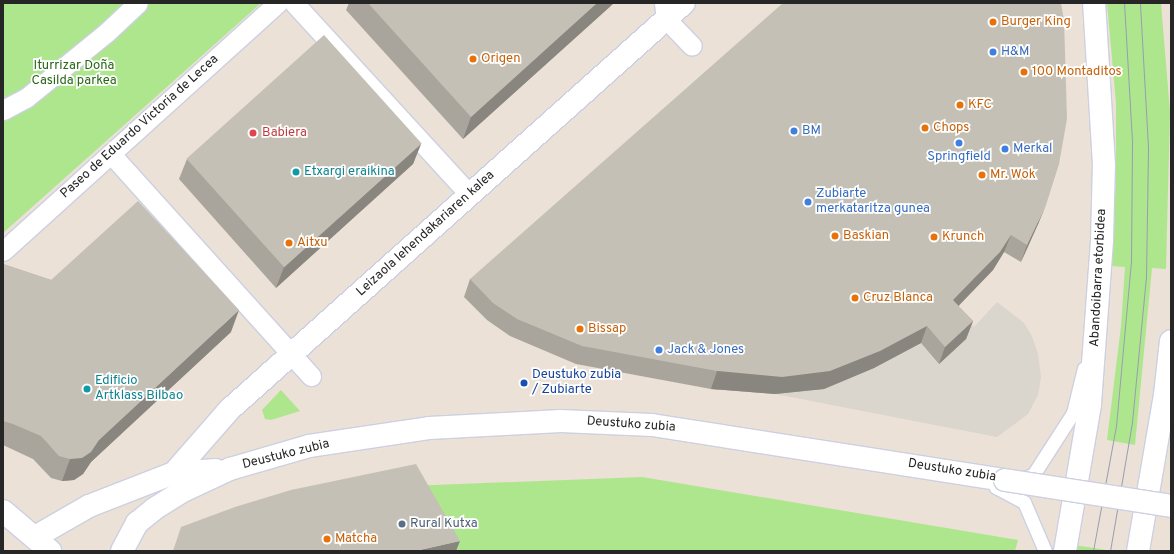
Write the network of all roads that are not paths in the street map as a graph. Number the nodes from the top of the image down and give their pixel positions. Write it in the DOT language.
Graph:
graph roads {
  1 [pos="138,3"];
  2 [pos="277,3"];
  3 [pos="294,3"];
  4 [pos="684,3"];
  5 [pos="1094,3"];
  6 [pos="665,11"];
  7 [pos="692,46"];
  8 [pos="3,110"];
  9 [pos="110,154"];
  10 [pos="470,195"];
  11 [pos="3,251"];
  12 [pos="1099,300"];
  13 [pos="1171,341"];
  14 [pos="292,354"];
  15 [pos="311,376"];
  16 [pos="1171,396"];
  17 [pos="1161,415"];
  18 [pos="230,469"];
  19 [pos="174,473"];
  20 [pos="1171,506"];
  21 [pos="3,511"];
  22 [pos="43,544"];
  23 [pos="122,551"];
  24 [pos="1045,551"];
  25 [pos="1065,551"];
  26 [pos="1138,551"];
  1 -- 8 [label="street"];
  2 -- 9 [label="street, Paseo de Eduardo Victoria de Lecea"];
  3 -- 10 [label="street"];
  4 -- 6 [label="street, Leizaola lehendakariaren kalea"];
  5 -- 12 [label="street, Abandoibarra etorbidea"];
  6 -- 7 [label="street"];
  6 -- 10 [label="street, Leizaola lehendakariaren kalea"];
  9 -- 11 [label="street, Paseo de Eduardo Victoria de Lecea"];
  9 -- 14 [label="street"];
  10 -- 14 [label="street, Leizaola lehendakariaren kalea"];
  12 -- 24 [label="lane"];
  12 -- 25 [label="street, Abandoibarra etorbidea"];
  13 -- 17 [label="street"];
  14 -- 15 [label="street"];
  14 -- 19 [label="street, Leizaola lehendakariaren kalea"];
  16 -- 17 [label="lane"];
  17 -- 26 [label="street"];
  18 -- 19 [label="street"];
  18 -- 20 [label="street, Deustuko zubia, bridge"];
  18 -- 23 [label="street, Deustuko zubia"];
  19 -- 22 [label="street"];
  21 -- 22 [label="street"];
}
